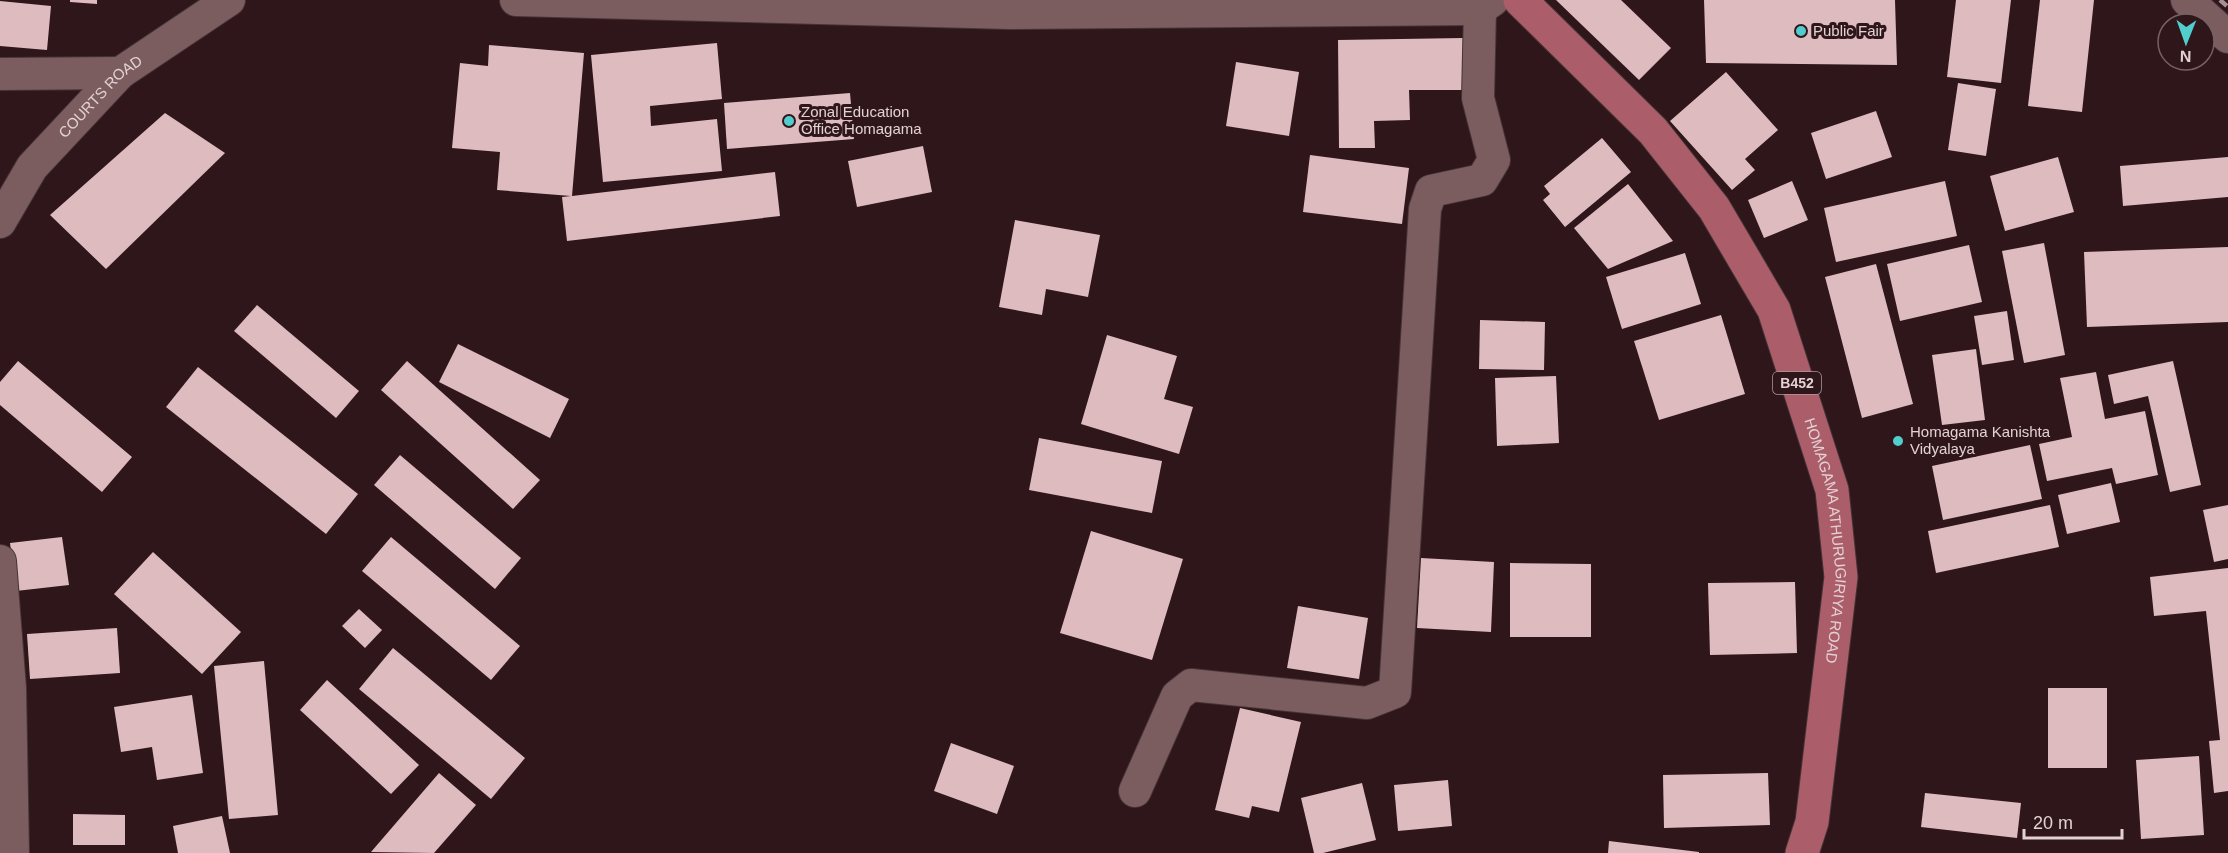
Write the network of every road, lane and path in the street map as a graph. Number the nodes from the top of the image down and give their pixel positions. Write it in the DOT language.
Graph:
graph roads {
  1 [pos="229,0"];
  2 [pos="516,0"];
  3 [pos="1520,0"];
  4 [pos="2187,0"];
  5 [pos="1487,4"];
  6 [pos="2228,36"];
  7 [pos="120,73"];
  8 [pos="0,74"];
  9 [pos="0,222"];
  10 [pos="0,561"];
  11 [pos="3,644"];
  12 [pos="1135,792"];
  13 [pos="13,853"];
  14 [pos="1802,853"];
  1 -- 7 [label="street, COURTS ROAD"];
  2 -- 5 [label="street"];
  3 -- 14 [label="main road, HOMAGAMA ATHURUGIRIYA ROAD / B452"];
  4 -- 6 [label="street"];
  5 -- 12 [label="street"];
  7 -- 8 [label="street"];
  7 -- 9 [label="street, COURTS ROAD"];
  10 -- 11 [label="street"];
  11 -- 13 [label="street"];
}
